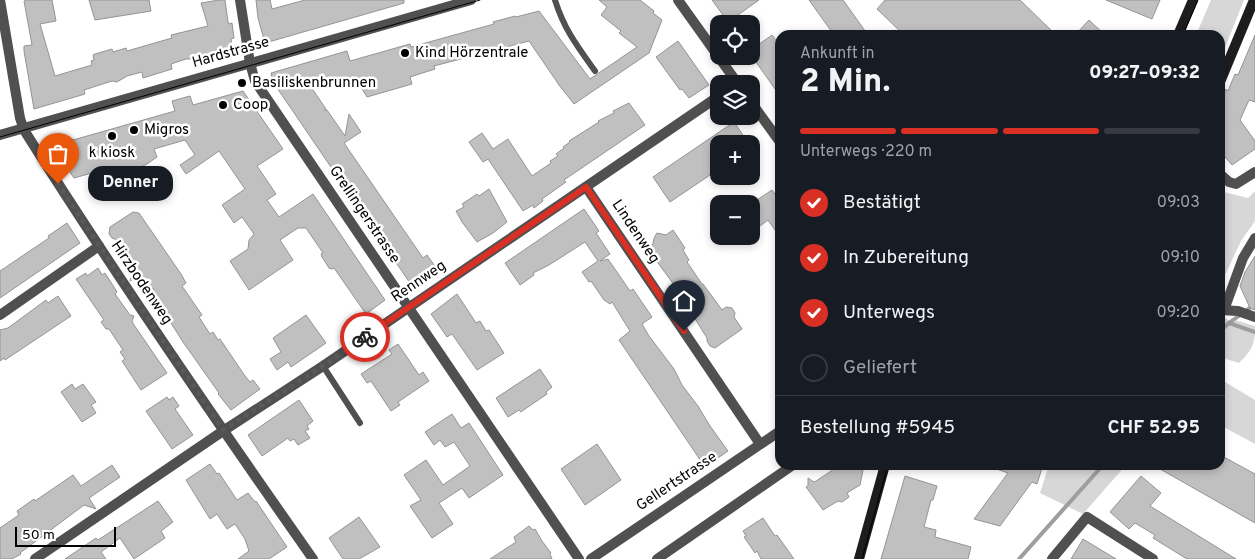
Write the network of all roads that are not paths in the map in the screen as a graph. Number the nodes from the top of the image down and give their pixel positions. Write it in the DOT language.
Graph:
graph roads {
  1 [pos="0,0"];
  2 [pos="240,0"];
  3 [pos="471,0"];
  4 [pos="555,0"];
  5 [pos="678,0"];
  6 [pos="1193,0"];
  7 [pos="1254,0"];
  8 [pos="1180,30"];
  9 [pos="250,63"];
  10 [pos="1225,70"];
  11 [pos="595,71"];
  12 [pos="732,75"];
  13 [pos="710,102"];
  14 [pos="760,114"];
  15 [pos="23,128"];
  16 [pos="0,135"];
  17 [pos="775,135"];
  18 [pos="1255,172"];
  19 [pos="1225,178"];
  20 [pos="586,187"];
  21 [pos="1255,238"];
  22 [pos="99,246"];
  23 [pos="1225,303"];
  24 [pos="409,307"];
  25 [pos="1225,310"];
  26 [pos="0,315"];
  27 [pos="1253,316"];
  28 [pos="323,366"];
  29 [pos="360,423"];
  30 [pos="223,430"];
  31 [pos="775,434"];
  32 [pos="760,444"];
  33 [pos="786,470"];
  34 [pos="885,470"];
  35 [pos="35,559"];
  36 [pos="313,559"];
  37 [pos="579,559"];
  38 [pos="591,559"];
  39 [pos="657,559"];
  40 [pos="859,559"];
  41 [pos="1052,559"];
  42 [pos="1153,559"];
  1 -- 15 [label="street, Hirzbodenweg"];
  2 -- 9 [label="street, Grellingerstrasse"];
  3 -- 9 [label="street, Hardstrasse"];
  4 -- 11 [label="lane"];
  5 -- 12 [label="street"];
  6 -- 8 [label="main road"];
  7 -- 10 [label="main road"];
  9 -- 15 [label="street, Hardstrasse"];
  9 -- 24 [label="street, Grellingerstrasse"];
  13 -- 20 [label="street, Rennweg"];
  14 -- 17 [label="street"];
  15 -- 16 [label="street, Hardstrasse"];
  15 -- 22 [label="street, Hirzbodenweg"];
  18 -- 19 [label="street"];
  20 -- 24 [label="street, Rennweg"];
  20 -- 32 [label="street, Lindenweg"];
  21 -- 23 [label="street"];
  22 -- 26 [label="street"];
  22 -- 30 [label="street, Hirzbodenweg"];
  24 -- 28 [label="street, Rennweg"];
  24 -- 37 [label="street, Grellingerstrasse"];
  25 -- 27 [label="street"];
  28 -- 29 [label="lane"];
  28 -- 30 [label="street, Rennweg"];
  30 -- 35 [label="street, Rennweg"];
  30 -- 36 [label="street, Hirzbodenweg"];
  31 -- 32 [label="street, Gellertstrasse"];
  32 -- 38 [label="street, Gellertstrasse"];
  33 -- 39 [label="street"];
  34 -- 40 [label="main road"];
  41 -- 42 [label="street"];
}
